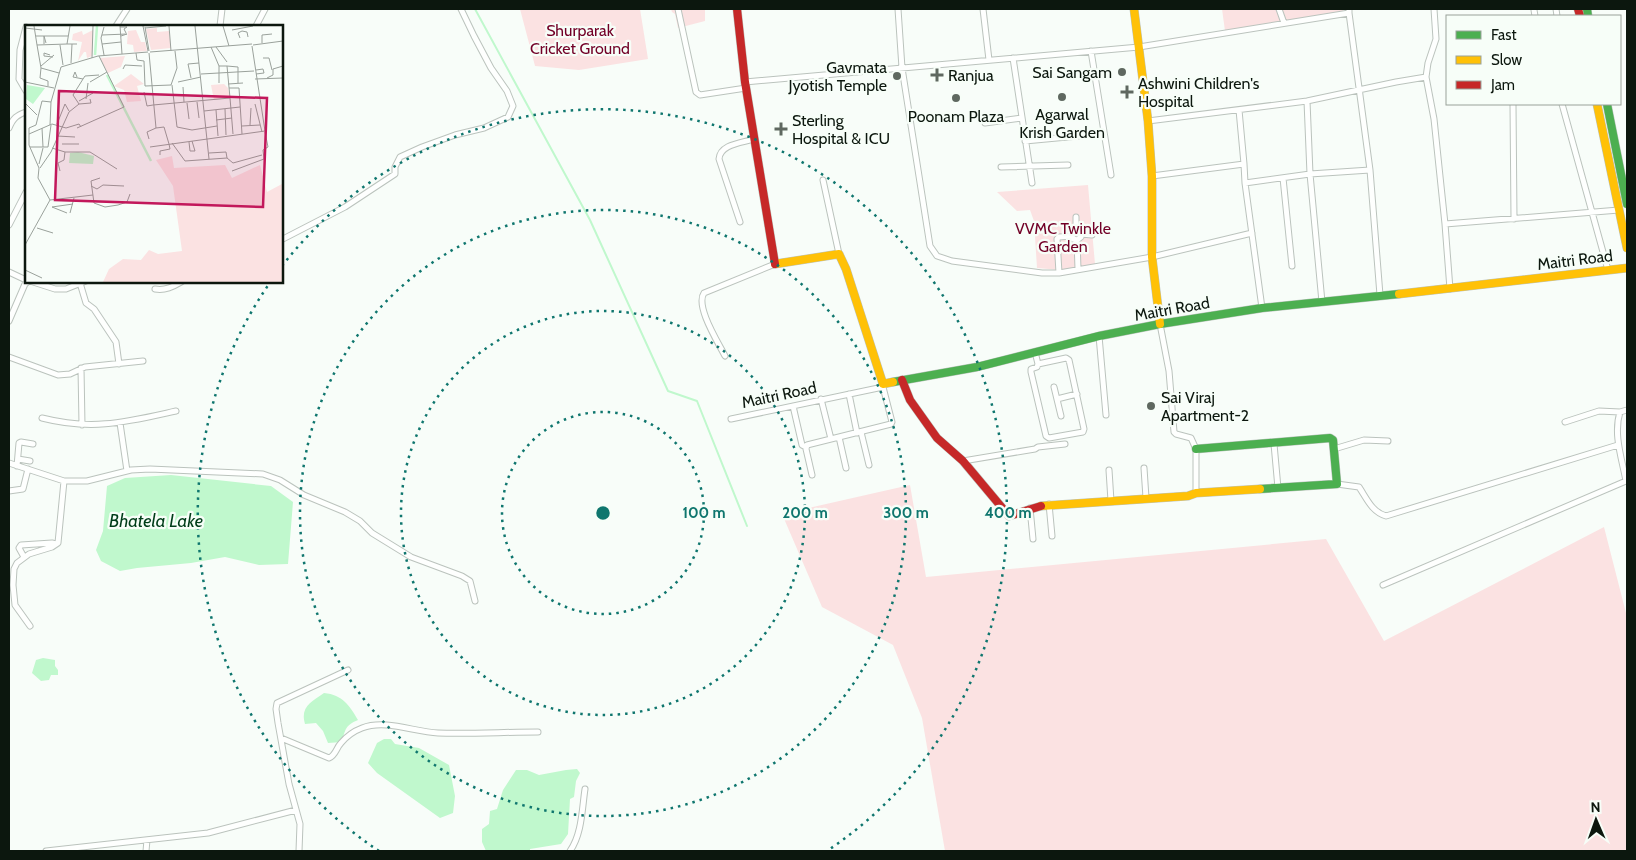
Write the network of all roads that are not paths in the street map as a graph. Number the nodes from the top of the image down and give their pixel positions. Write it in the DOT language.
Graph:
graph roads {
  1 [pos="127,9"];
  2 [pos="222,9"];
  3 [pos="265,9"];
  4 [pos="460,9"];
  5 [pos="678,9"];
  6 [pos="737,9"];
  7 [pos="898,9"];
  8 [pos="982,9"];
  9 [pos="1134,9"];
  10 [pos="1279,9"];
  11 [pos="1434,9"];
  12 [pos="1349,11"];
  13 [pos="1284,23"];
  14 [pos="117,25"];
  15 [pos="220,25"];
  16 [pos="257,25"];
  17 [pos="25,31"];
  18 [pos="1139,47"];
  19 [pos="1090,51"];
  20 [pos="1013,58"];
  21 [pos="989,60"];
  22 [pos="902,68"];
  23 [pos="1426,77"];
  24 [pos="746,85"];
  25 [pos="25,89"];
  26 [pos="1360,90"];
  27 [pos="1307,101"];
  28 [pos="1513,105"];
  29 [pos="1562,105"];
  30 [pos="1598,105"];
  31 [pos="1607,105"];
  32 [pos="1239,110"];
  33 [pos="25,112"];
  34 [pos="1022,118"];
  35 [pos="1148,121"];
  36 [pos="985,123"];
  37 [pos="9,128"];
  38 [pos="1078,136"];
  39 [pos="754,139"];
  40 [pos="1025,141"];
  41 [pos="1244,164"];
  42 [pos="1068,165"];
  43 [pos="1029,166"];
  44 [pos="1001,167"];
  45 [pos="1370,170"];
  46 [pos="1310,174"];
  47 [pos="1111,175"];
  48 [pos="1152,176"];
  49 [pos="1283,178"];
  50 [pos="823,180"];
  51 [pos="1032,183"];
  52 [pos="1244,183"];
  53 [pos="25,194"];
  54 [pos="1627,204"];
  55 [pos="1619,210"];
  56 [pos="1592,212"];
  57 [pos="1076,218"];
  58 [pos="1514,219"];
  59 [pos="740,222"];
  60 [pos="1445,224"];
  61 [pos="9,225"];
  62 [pos="1252,233"];
  63 [pos="1076,234"];
  64 [pos="1092,235"];
  65 [pos="282,239"];
  66 [pos="1627,248"];
  67 [pos="839,254"];
  68 [pos="1152,257"];
  69 [pos="775,264"];
  70 [pos="1292,266"];
  71 [pos="1627,268"];
  72 [pos="1078,269"];
  73 [pos="1608,270"];
  74 [pos="9,272"];
  75 [pos="1059,273"];
  76 [pos="25,280"];
  77 [pos="27,282"];
  78 [pos="31,282"];
  79 [pos="83,282"];
  80 [pos="181,282"];
  81 [pos="155,289"];
  82 [pos="1450,289"];
  83 [pos="1380,295"];
  84 [pos="1322,302"];
  85 [pos="1262,308"];
  86 [pos="9,322"];
  87 [pos="1160,324"];
  88 [pos="1099,336"];
  89 [pos="1035,352"];
  90 [pos="725,356"];
  91 [pos="9,357"];
  92 [pos="143,361"];
  93 [pos="120,364"];
  94 [pos="1038,364"];
  95 [pos="81,368"];
  96 [pos="902,380"];
  97 [pos="883,386"];
  98 [pos="1054,387"];
  99 [pos="849,394"];
  100 [pos="1077,394"];
  101 [pos="821,399"];
  102 [pos="1057,399"];
  103 [pos="793,406"];
  104 [pos="1627,410"];
  105 [pos="176,411"];
  106 [pos="1620,412"];
  107 [pos="1106,415"];
  108 [pos="1061,416"];
  109 [pos="42,418"];
  110 [pos="731,419"];
  111 [pos="1566,422"];
  112 [pos="120,424"];
  113 [pos="82,425"];
  114 [pos="859,432"];
  115 [pos="839,437"];
  116 [pos="831,439"];
  117 [pos="1388,441"];
  118 [pos="33,444"];
  119 [pos="1065,444"];
  120 [pos="1274,444"];
  121 [pos="1618,445"];
  122 [pos="806,447"];
  123 [pos="1196,449"];
  124 [pos="1334,449"];
  125 [pos="18,459"];
  126 [pos="30,461"];
  127 [pos="963,461"];
  128 [pos="9,463"];
  129 [pos="869,465"];
  130 [pos="18,466"];
  131 [pos="846,468"];
  132 [pos="1144,468"];
  133 [pos="28,469"];
  134 [pos="1109,470"];
  135 [pos="127,471"];
  136 [pos="812,475"];
  137 [pos="1626,480"];
  138 [pos="64,481"];
  139 [pos="1337,484"];
  140 [pos="1278,488"];
  141 [pos="9,491"];
  142 [pos="1196,493"];
  143 [pos="1146,498"];
  144 [pos="1111,501"];
  145 [pos="1049,504"];
  146 [pos="1030,508"];
  147 [pos="1052,536"];
  148 [pos="1033,540"];
  149 [pos="56,544"];
  150 [pos="24,557"];
  151 [pos="1383,585"];
  152 [pos="475,601"];
  153 [pos="30,626"];
  154 [pos="348,670"];
  155 [pos="538,732"];
  156 [pos="281,738"];
  157 [pos="585,789"];
  158 [pos="296,810"];
  159 [pos="147,840"];
  160 [pos="46,851"];
  161 [pos="61,851"];
  162 [pos="146,851"];
  163 [pos="299,851"];
  164 [pos="570,851"];
  1 -- 14 [label="street"];
  2 -- 15 [label="street"];
  3 -- 16 [label="street"];
  4 -- 65 [label="street"];
  5 -- 24 [label="street"];
  6 -- 24 [label="street"];
  7 -- 22 [label="street"];
  8 -- 21 [label="street"];
  9 -- 18 [label="street"];
  10 -- 13 [label="street"];
  11 -- 23 [label="street"];
  12 -- 13 [label="street"];
  12 -- 26 [label="street"];
  13 -- 18 [label="street"];
  17 -- 25 [label="street"];
  18 -- 19 [label="street"];
  18 -- 35 [label="street"];
  19 -- 20 [label="street"];
  19 -- 47 [label="street"];
  20 -- 21 [label="street"];
  20 -- 34 [label="street"];
  21 -- 22 [label="street"];
  22 -- 24 [label="street"];
  22 -- 75 [label="street"];
  23 -- 26 [label="street"];
  23 -- 60 [label="street"];
  24 -- 39 [label="street"];
  26 -- 27 [label="street"];
  26 -- 45 [label="street"];
  27 -- 32 [label="street"];
  27 -- 46 [label="street"];
  28 -- 58 [label="street"];
  29 -- 56 [label="street"];
  30 -- 55 [label="street"];
  31 -- 54 [label="street"];
  32 -- 35 [label="street"];
  32 -- 41 [label="street"];
  33 -- 37 [label="street"];
  34 -- 36 [label="street"];
  34 -- 40 [label="street"];
  35 -- 48 [label="street"];
  38 -- 40 [label="street"];
  39 -- 59 [label="street"];
  39 -- 69 [label="street"];
  40 -- 43 [label="street"];
  41 -- 48 [label="street"];
  41 -- 52 [label="street"];
  42 -- 43 [label="street"];
  43 -- 44 [label="street"];
  43 -- 51 [label="street"];
  45 -- 46 [label="street"];
  45 -- 83 [label="street"];
  46 -- 49 [label="street"];
  46 -- 84 [label="street"];
  48 -- 68 [label="street"];
  49 -- 52 [label="street"];
  49 -- 70 [label="street"];
  50 -- 67 [label="street"];
  52 -- 62 [label="street"];
  53 -- 61 [label="street"];
  55 -- 56 [label="street"];
  55 -- 66 [label="street"];
  56 -- 58 [label="street"];
  56 -- 73 [label="street"];
  57 -- 63 [label="street"];
  58 -- 60 [label="street"];
  60 -- 82 [label="street"];
  62 -- 68 [label="street"];
  62 -- 85 [label="street"];
  63 -- 64 [label="street"];
  63 -- 72 [label="street"];
  63 -- 75 [label="street"];
  67 -- 69 [label="street"];
  67 -- 97 [label="street"];
  68 -- 72 [label="street"];
  68 -- 87 [label="street"];
  69 -- 90 [label="street"];
  71 -- 73 [label="street, Maitri Road"];
  72 -- 75 [label="street"];
  73 -- 82 [label="street, Maitri Road"];
  74 -- 76 [label="street"];
  77 -- 86 [label="street"];
  78 -- 79 [label="street"];
  79 -- 93 [label="street"];
  80 -- 81 [label="street"];
  82 -- 83 [label="street, Maitri Road"];
  83 -- 84 [label="street, Maitri Road"];
  84 -- 85 [label="street, Maitri Road"];
  85 -- 87 [label="street, Maitri Road"];
  87 -- 88 [label="street, Maitri Road"];
  87 -- 123 [label="street"];
  88 -- 89 [label="street, Maitri Road"];
  88 -- 107 [label="street"];
  89 -- 94 [label="street"];
  89 -- 96 [label="street, Maitri Road"];
  91 -- 95 [label="street"];
  92 -- 93 [label="street"];
  93 -- 95 [label="street"];
  94 -- 100 [label="street"];
  94 -- 100 [label="street"];
  95 -- 113 [label="street"];
  96 -- 97 [label="street, Maitri Road"];
  96 -- 127 [label="street"];
  97 -- 99 [label="street, Maitri Road"];
  97 -- 114 [label="street"];
  98 -- 102 [label="street"];
  99 -- 101 [label="street, Maitri Road"];
  99 -- 114 [label="street"];
  100 -- 102 [label="street"];
  101 -- 103 [label="street, Maitri Road"];
  101 -- 116 [label="street"];
  102 -- 108 [label="street"];
  103 -- 110 [label="street, Maitri Road"];
  103 -- 122 [label="street"];
  104 -- 106 [label="street"];
  105 -- 112 [label="street"];
  106 -- 111 [label="street"];
  106 -- 121 [label="street"];
  109 -- 113 [label="street"];
  112 -- 113 [label="street"];
  112 -- 135 [label="street"];
  114 -- 115 [label="street"];
  114 -- 129 [label="street"];
  115 -- 116 [label="street"];
  115 -- 131 [label="street"];
  116 -- 122 [label="street"];
  117 -- 124 [label="street"];
  118 -- 125 [label="street"];
  119 -- 127 [label="street"];
  120 -- 123 [label="street"];
  120 -- 124 [label="street"];
  120 -- 140 [label="street"];
  121 -- 137 [label="street"];
  121 -- 139 [label="street"];
  122 -- 136 [label="street"];
  123 -- 142 [label="street"];
  124 -- 139 [label="street"];
  125 -- 126 [label="street"];
  125 -- 130 [label="street"];
  127 -- 146 [label="street"];
  128 -- 130 [label="street"];
  130 -- 133 [label="street"];
  132 -- 143 [label="street"];
  133 -- 138 [label="street"];
  133 -- 141 [label="street"];
  134 -- 144 [label="street"];
  135 -- 138 [label="street"];
  135 -- 152 [label="street"];
  137 -- 151 [label="street"];
  138 -- 149 [label="street"];
  139 -- 140 [label="street"];
  140 -- 142 [label="street"];
  142 -- 143 [label="street"];
  143 -- 144 [label="street"];
  144 -- 145 [label="street"];
  145 -- 146 [label="street"];
  145 -- 147 [label="street"];
  146 -- 148 [label="street"];
  149 -- 150 [label="street"];
  149 -- 150 [label="street"];
  150 -- 153 [label="street"];
  154 -- 156 [label="street"];
  155 -- 156 [label="street"];
  156 -- 158 [label="street"];
  157 -- 164 [label="street"];
  158 -- 159 [label="street"];
  158 -- 163 [label="street"];
  159 -- 161 [label="street"];
  159 -- 162 [label="street"];
  160 -- 161 [label="street"];
}
